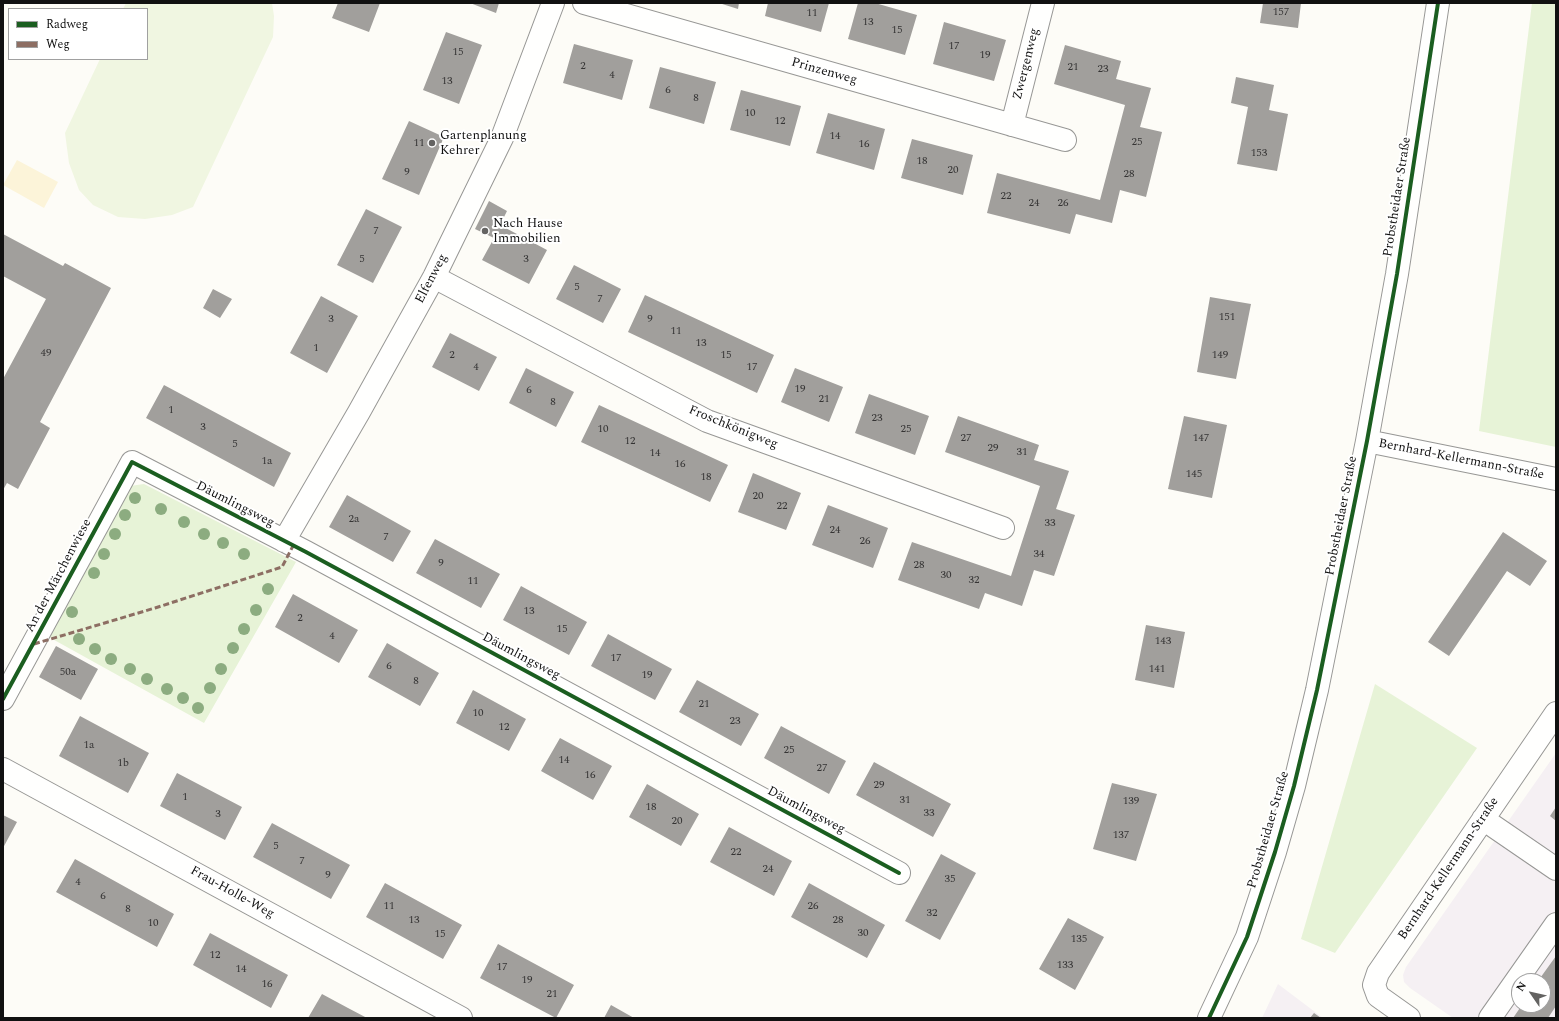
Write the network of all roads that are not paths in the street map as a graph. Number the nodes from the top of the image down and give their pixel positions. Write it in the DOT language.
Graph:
graph roads {
  1 [pos="553,3"];
  2 [pos="584,3"];
  3 [pos="1043,3"];
  4 [pos="1438,3"];
  5 [pos="1012,126"];
  6 [pos="1065,140"];
  7 [pos="434,277"];
  8 [pos="1367,441"];
  9 [pos="132,462"];
  10 [pos="1556,479"];
  11 [pos="1003,528"];
  12 [pos="284,541"];
  13 [pos="3,699"];
  14 [pos="1556,713"];
  15 [pos="3,769"];
  16 [pos="1483,820"];
  17 [pos="1556,869"];
  18 [pos="899,872"];
  19 [pos="1556,924"];
  20 [pos="461,1018"];
  21 [pos="1209,1018"];
  22 [pos="1409,1018"];
  23 [pos="1490,1018"];
  1 -- 7 [label="street, Elfenweg"];
  2 -- 5 [label="street, Prinzenweg"];
  3 -- 5 [label="street, Zwergenweg"];
  4 -- 8 [label="street, Probstheidaer Straße"];
  5 -- 6 [label="street, Prinzenweg"];
  7 -- 11 [label="street, Froschkönigweg"];
  7 -- 12 [label="street, Elfenweg"];
  8 -- 10 [label="street, Bernhard-Kellermann-Straße"];
  8 -- 21 [label="street, Probstheidaer Straße"];
  9 -- 12 [label="street, Däumlingsweg"];
  9 -- 13 [label="street, An der Märchenwiese"];
  12 -- 18 [label="street, Däumlingsweg"];
  14 -- 16 [label="street, Bernhard-Kellermann-Straße"];
  15 -- 20 [label="street, Frau-Holle-Weg"];
  16 -- 17 [label="street"];
  16 -- 22 [label="street, Bernhard-Kellermann-Straße"];
  19 -- 23 [label="street"];
}
